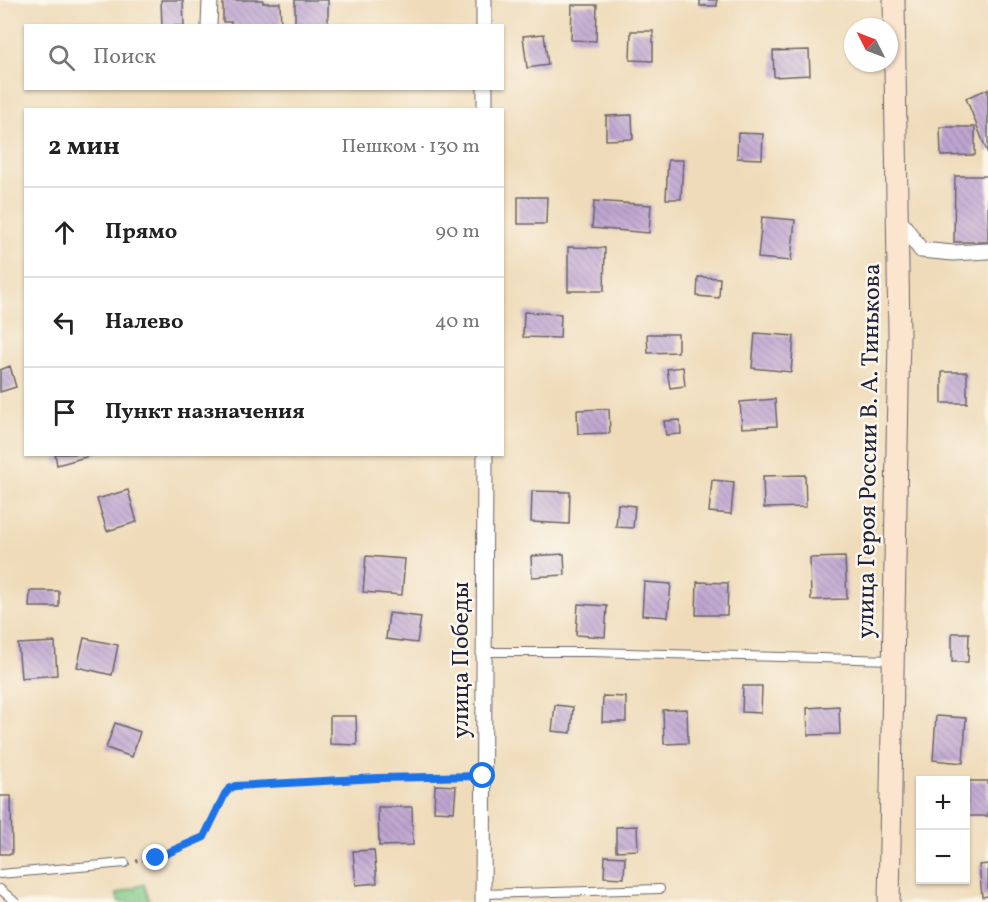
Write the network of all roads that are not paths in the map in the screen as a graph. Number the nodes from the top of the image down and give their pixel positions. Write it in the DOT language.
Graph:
graph roads {
  1 [pos="210,0"];
  2 [pos="484,0"];
  3 [pos="894,0"];
  4 [pos="208,24"];
  5 [pos="484,24"];
  6 [pos="485,90"];
  7 [pos="485,108"];
  8 [pos="898,218"];
  9 [pos="988,251"];
  10 [pos="485,456"];
  11 [pos="486,652"];
  12 [pos="894,660"];
  13 [pos="125,863"];
  14 [pos="0,874"];
  15 [pos="0,889"];
  16 [pos="660,889"];
  17 [pos="483,898"];
  18 [pos="15,902"];
  19 [pos="890,902"];
  1 -- 4 [label="street"];
  2 -- 5 [label="street"];
  3 -- 8 [label="street, улица Героя России В. А. Тинькова"];
  6 -- 7 [label="street"];
  8 -- 9 [label="street"];
  8 -- 12 [label="street, улица Героя России В. А. Тинькова"];
  10 -- 11 [label="street, улица Победы"];
  11 -- 12 [label="lane"];
  11 -- 17 [label="street, улица Победы"];
  12 -- 19 [label="street, улица Героя России В. А. Тинькова"];
  13 -- 14 [label="lane"];
  15 -- 18 [label="lane"];
  16 -- 17 [label="lane"];
}
